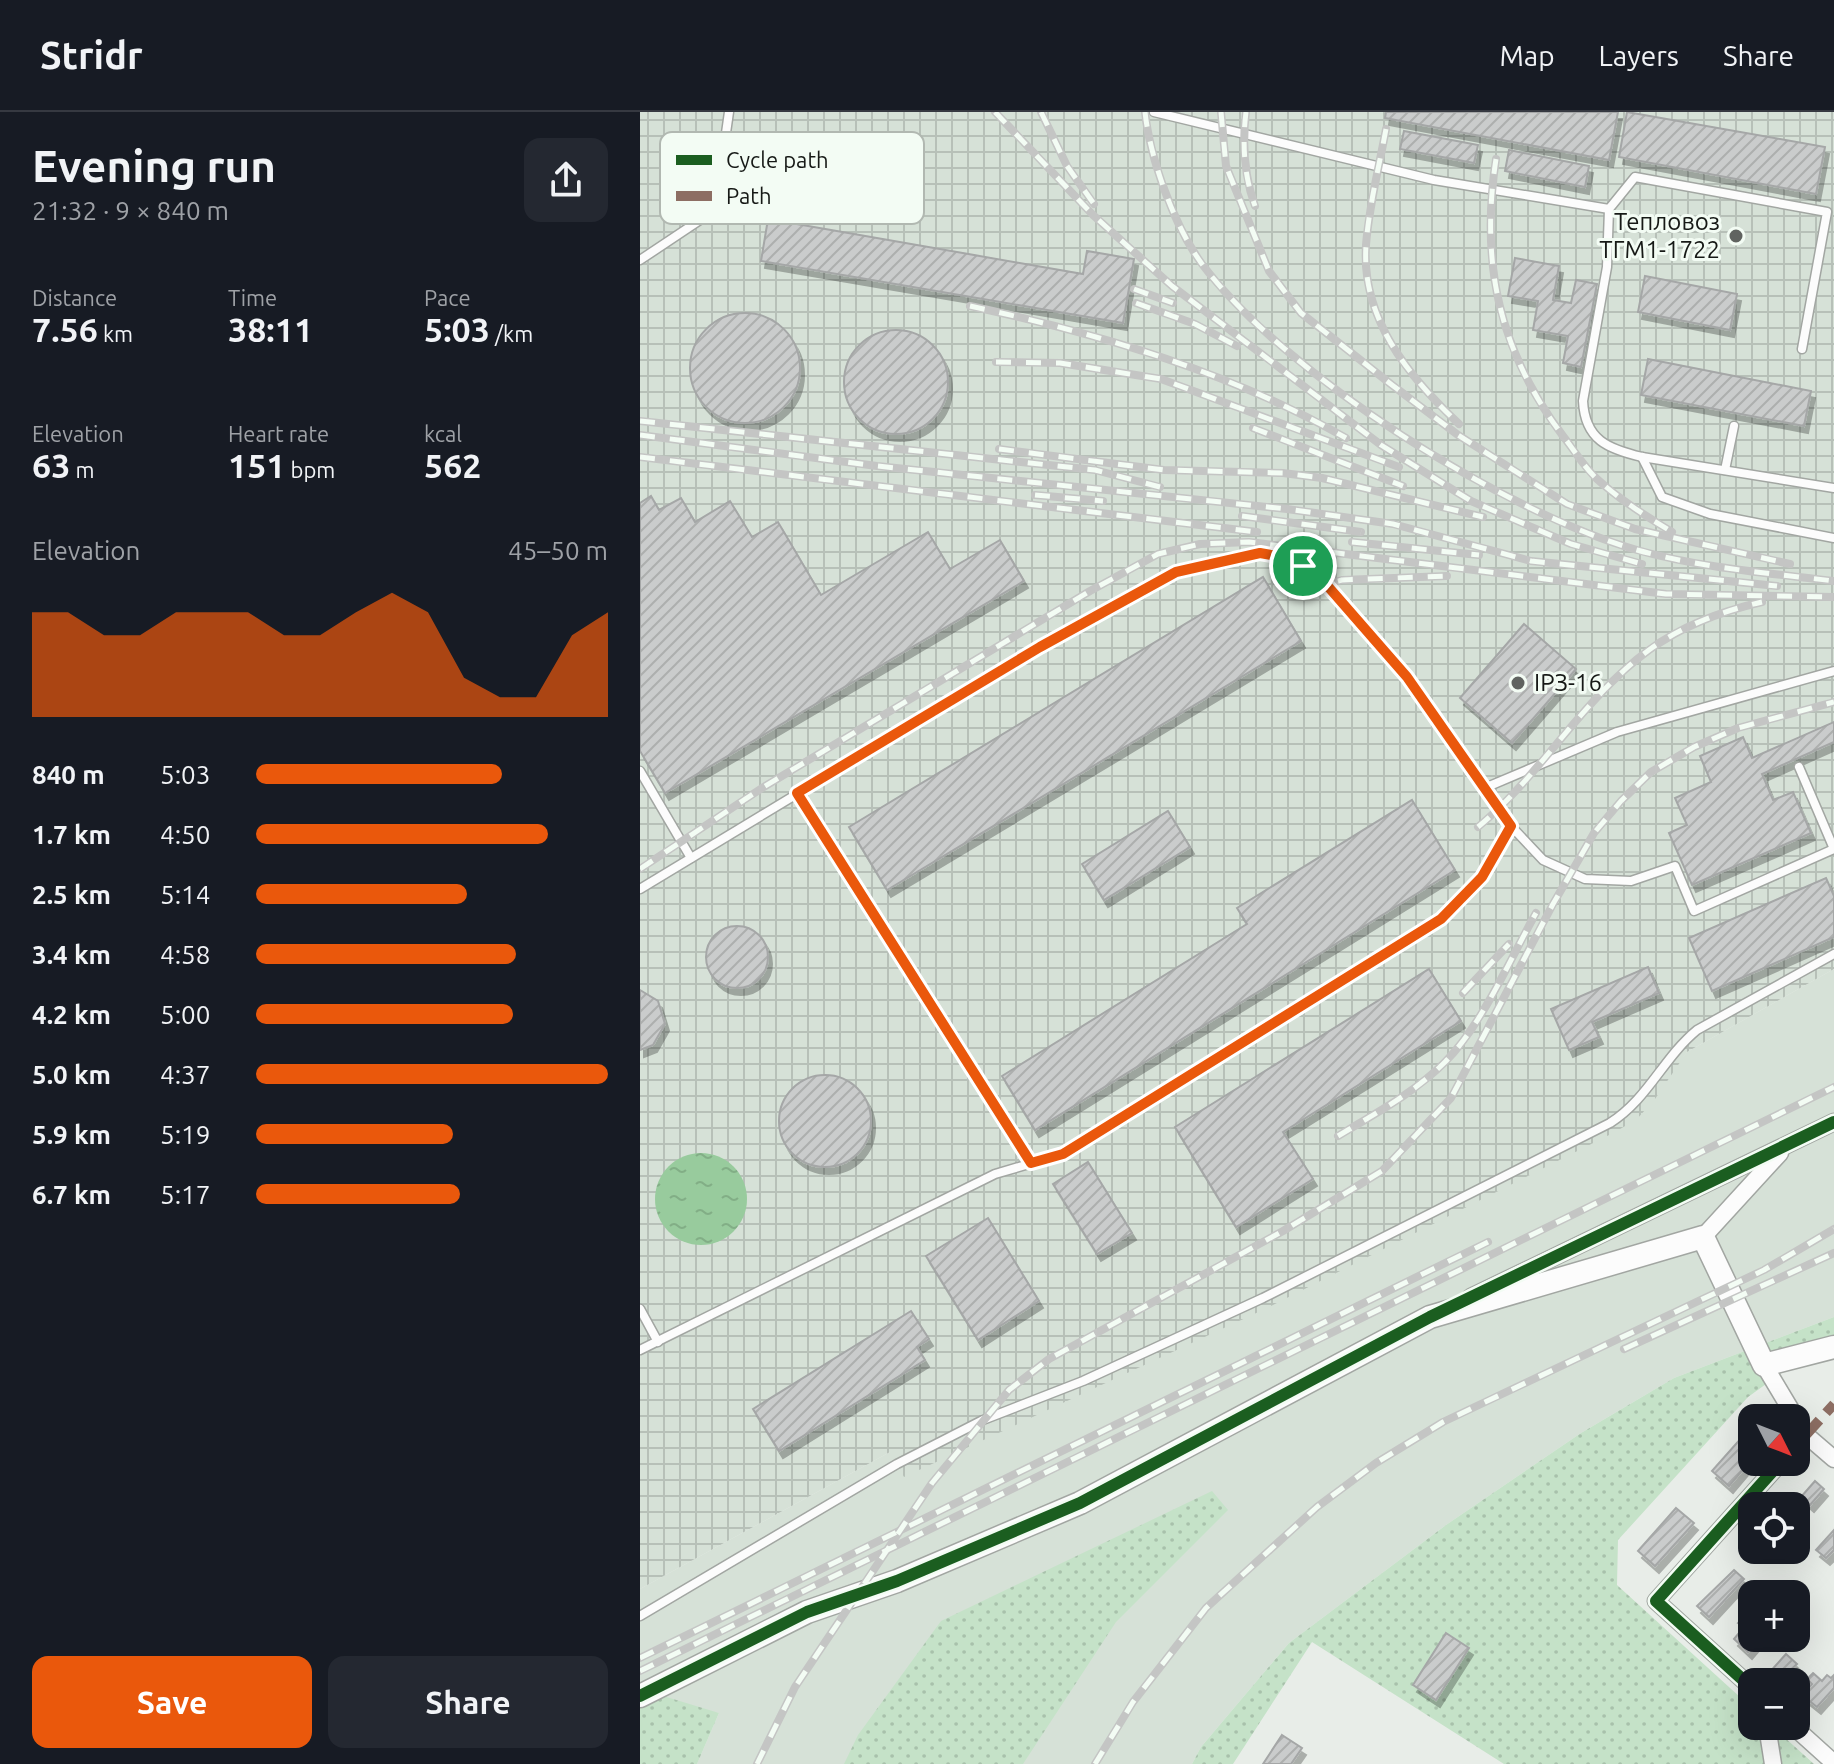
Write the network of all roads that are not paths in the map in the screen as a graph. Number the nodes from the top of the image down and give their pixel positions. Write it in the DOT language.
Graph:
graph roads {
  1 [pos="729,112"];
  2 [pos="1154,112"];
  3 [pos="726,132"];
  4 [pos="1609,209"];
  5 [pos="694,224"];
  6 [pos="640,260"];
  7 [pos="1802,349"];
  8 [pos="1734,426"];
  9 [pos="1642,457"];
  10 [pos="1725,470"];
  11 [pos="1834,488"];
  12 [pos="1834,538"];
  13 [pos="1834,671"];
  14 [pos="1799,767"];
  15 [pos="640,771"];
  16 [pos="1487,787"];
  17 [pos="797,793"];
  18 [pos="1511,826"];
  19 [pos="1834,849"];
  20 [pos="691,858"];
  21 [pos="640,889"];
  22 [pos="1834,954"];
  23 [pos="1834,1122"];
  24 [pos="1788,1144"];
  25 [pos="1031,1163"];
  26 [pos="1703,1237"];
  27 [pos="640,1309"];
  28 [pos="1430,1317"];
  29 [pos="658,1342"];
  30 [pos="1834,1347"];
  31 [pos="640,1350"];
  32 [pos="1764,1365"];
  33 [pos="1783,1404"];
  34 [pos="1810,1445"];
  35 [pos="1834,1459"];
  36 [pos="1768,1476"];
  37 [pos="640,1616"];
  38 [pos="1738,1675"];
  39 [pos="640,1696"];
  40 [pos="1769,1740"];
  41 [pos="1809,1740"];
  42 [pos="1834,1763"];
  43 [pos="1773,1764"];
  1 -- 3 [label="lane"];
  2 -- 4 [label="lane"];
  4 -- 7 [label="lane"];
  4 -- 9 [label="lane"];
  5 -- 6 [label="lane"];
  8 -- 10 [label="lane"];
  9 -- 10 [label="lane"];
  9 -- 12 [label="lane"];
  10 -- 11 [label="lane"];
  13 -- 16 [label="lane"];
  14 -- 19 [label="lane"];
  15 -- 20 [label="lane"];
  16 -- 17 [label="lane"];
  16 -- 18 [label="lane"];
  17 -- 20 [label="lane"];
  17 -- 25 [label="lane"];
  18 -- 19 [label="lane"];
  18 -- 25 [label="lane"];
  20 -- 21 [label="lane"];
  22 -- 37 [label="lane"];
  23 -- 24 [label="street"];
  24 -- 26 [label="street"];
  24 -- 28 [label="street"];
  25 -- 29 [label="lane"];
  26 -- 28 [label="street"];
  26 -- 32 [label="street"];
  27 -- 29 [label="lane"];
  28 -- 39 [label="street"];
  29 -- 31 [label="lane"];
  30 -- 32 [label="street"];
  32 -- 33 [label="street"];
  34 -- 35 [label="street"];
  36 -- 38 [label="street"];
  40 -- 43 [label="street"];
  41 -- 42 [label="street"];
}
